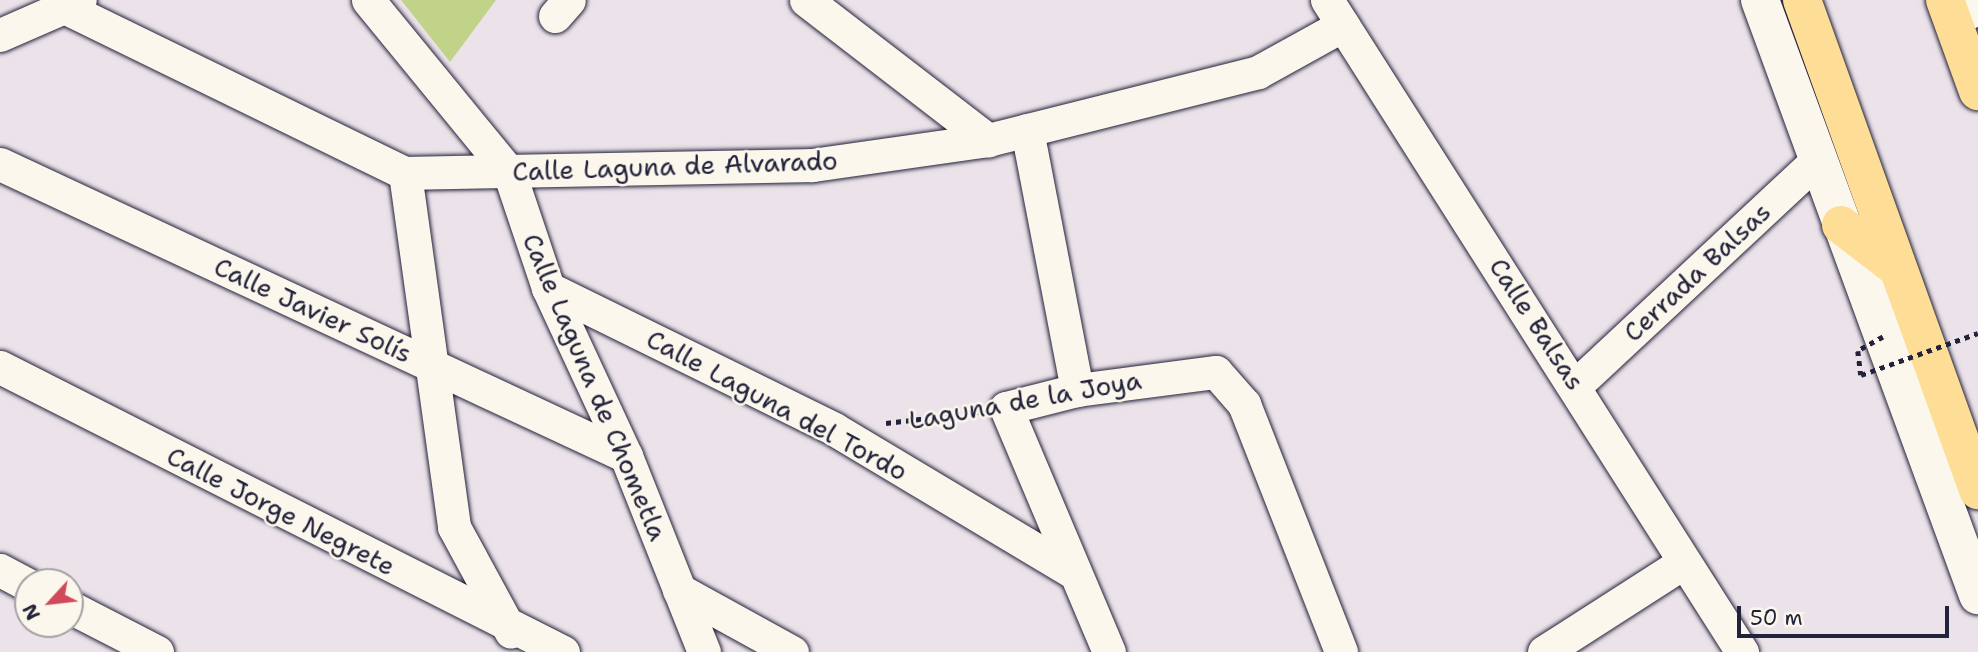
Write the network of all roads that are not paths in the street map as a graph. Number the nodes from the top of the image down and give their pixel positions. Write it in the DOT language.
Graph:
graph roads {
  1 [pos="368,0"];
  2 [pos="806,0"];
  3 [pos="1760,0"];
  4 [pos="1802,0"];
  5 [pos="56,6"];
  6 [pos="1335,12"];
  7 [pos="1963,27"];
  8 [pos="0,35"];
  9 [pos="1978,91"];
  10 [pos="1027,130"];
  11 [pos="988,140"];
  12 [pos="1818,159"];
  13 [pos="0,164"];
  14 [pos="509,172"];
  15 [pos="405,173"];
  16 [pos="1841,225"];
  17 [pos="1897,268"];
  18 [pos="548,288"];
  19 [pos="433,366"];
  20 [pos="0,367"];
  21 [pos="1576,385"];
  22 [pos="1077,390"];
  23 [pos="626,456"];
  24 [pos="1978,490"];
  25 [pos="1684,562"];
  26 [pos="1073,572"];
  27 [pos="679,590"];
  28 [pos="1978,596"];
  29 [pos="84,614"];
  30 [pos="512,640"];
  31 [pos="157,652"];
  32 [pos="563,652"];
  33 [pos="704,652"];
  34 [pos="792,652"];
  35 [pos="1109,652"];
  36 [pos="1340,652"];
  37 [pos="1544,652"];
  38 [pos="1742,652"];
  1 -- 14 [label="street, Calle Laguna de Chometla"];
  2 -- 11 [label="street"];
  3 -- 12 [label="main road"];
  4 -- 17 [label="highway"];
  5 -- 8 [label="street"];
  5 -- 15 [label="street, Calle Laguna de Alvarado"];
  6 -- 10 [label="street, Calle Laguna de Alvarado"];
  6 -- 21 [label="street, Calle Balsas"];
  7 -- 9 [label="highway"];
  10 -- 11 [label="street, Calle Laguna de Alvarado"];
  10 -- 22 [label="street"];
  11 -- 14 [label="street, Calle Laguna de Alvarado"];
  12 -- 16 [label="main road"];
  12 -- 21 [label="street, Cerrada Balsas"];
  13 -- 19 [label="street, Calle Javier Solís"];
  14 -- 15 [label="street, Calle Laguna de Alvarado"];
  14 -- 18 [label="street, Calle Laguna de Chometla"];
  15 -- 19 [label="street"];
  16 -- 17 [label="highway"];
  16 -- 28 [label="main road"];
  17 -- 24 [label="highway"];
  18 -- 23 [label="street, Calle Laguna de Chometla"];
  18 -- 26 [label="street, Calle Laguna del Tordo"];
  19 -- 23 [label="street, Calle Javier Solís"];
  19 -- 30 [label="street"];
  20 -- 30 [label="street, Calle Jorge Negrete"];
  21 -- 25 [label="street, Calle Balsas"];
  22 -- 26 [label="street, Laguna de la Joya"];
  22 -- 36 [label="street, Laguna de la Joya"];
  23 -- 27 [label="street, Calle Laguna de Chometla"];
  25 -- 37 [label="street"];
  25 -- 38 [label="street, Calle Balsas"];
  26 -- 35 [label="street"];
  27 -- 33 [label="street, Calle Laguna de Chometla"];
  27 -- 34 [label="street"];
  29 -- 31 [label="street"];
  30 -- 32 [label="street, Calle Jorge Negrete"];
}
